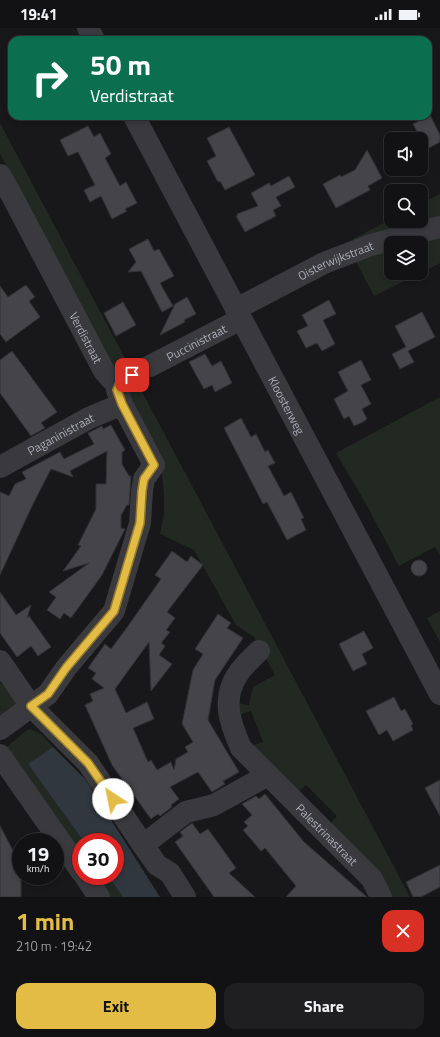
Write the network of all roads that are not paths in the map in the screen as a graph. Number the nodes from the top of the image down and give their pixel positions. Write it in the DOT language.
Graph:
graph roads {
  1 [pos="136,120"];
  2 [pos="0,175"];
  3 [pos="6,197"];
  4 [pos="440,227"];
  5 [pos="239,314"];
  6 [pos="134,374"];
  7 [pos="122,404"];
  8 [pos="0,467"];
  9 [pos="259,651"];
  10 [pos="0,661"];
  11 [pos="440,694"];
  12 [pos="31,706"];
  13 [pos="0,729"];
  14 [pos="0,755"];
  15 [pos="268,776"];
  16 [pos="143,845"];
  17 [pos="72,858"];
  18 [pos="91,885"];
  19 [pos="99,897"];
  20 [pos="185,897"];
  21 [pos="381,897"];
  1 -- 5 [label="street, Kloosterweg"];
  2 -- 3 [label="street, Verdistraat"];
  3 -- 6 [label="street, Verdistraat"];
  4 -- 5 [label="street, Oisterwijkstraat"];
  5 -- 6 [label="street, Puccinistraat"];
  5 -- 11 [label="street, Kloosterweg"];
  6 -- 7 [label="street"];
  7 -- 8 [label="street, Paganinistraat"];
  7 -- 12 [label="street"];
  9 -- 15 [label="street, Palestrinastraat"];
  10 -- 12 [label="street"];
  12 -- 13 [label="street"];
  12 -- 16 [label="street"];
  14 -- 17 [label="street"];
  15 -- 16 [label="street"];
  15 -- 21 [label="street, Palestrinastraat"];
  16 -- 20 [label="street"];
  18 -- 19 [label="street"];
}
